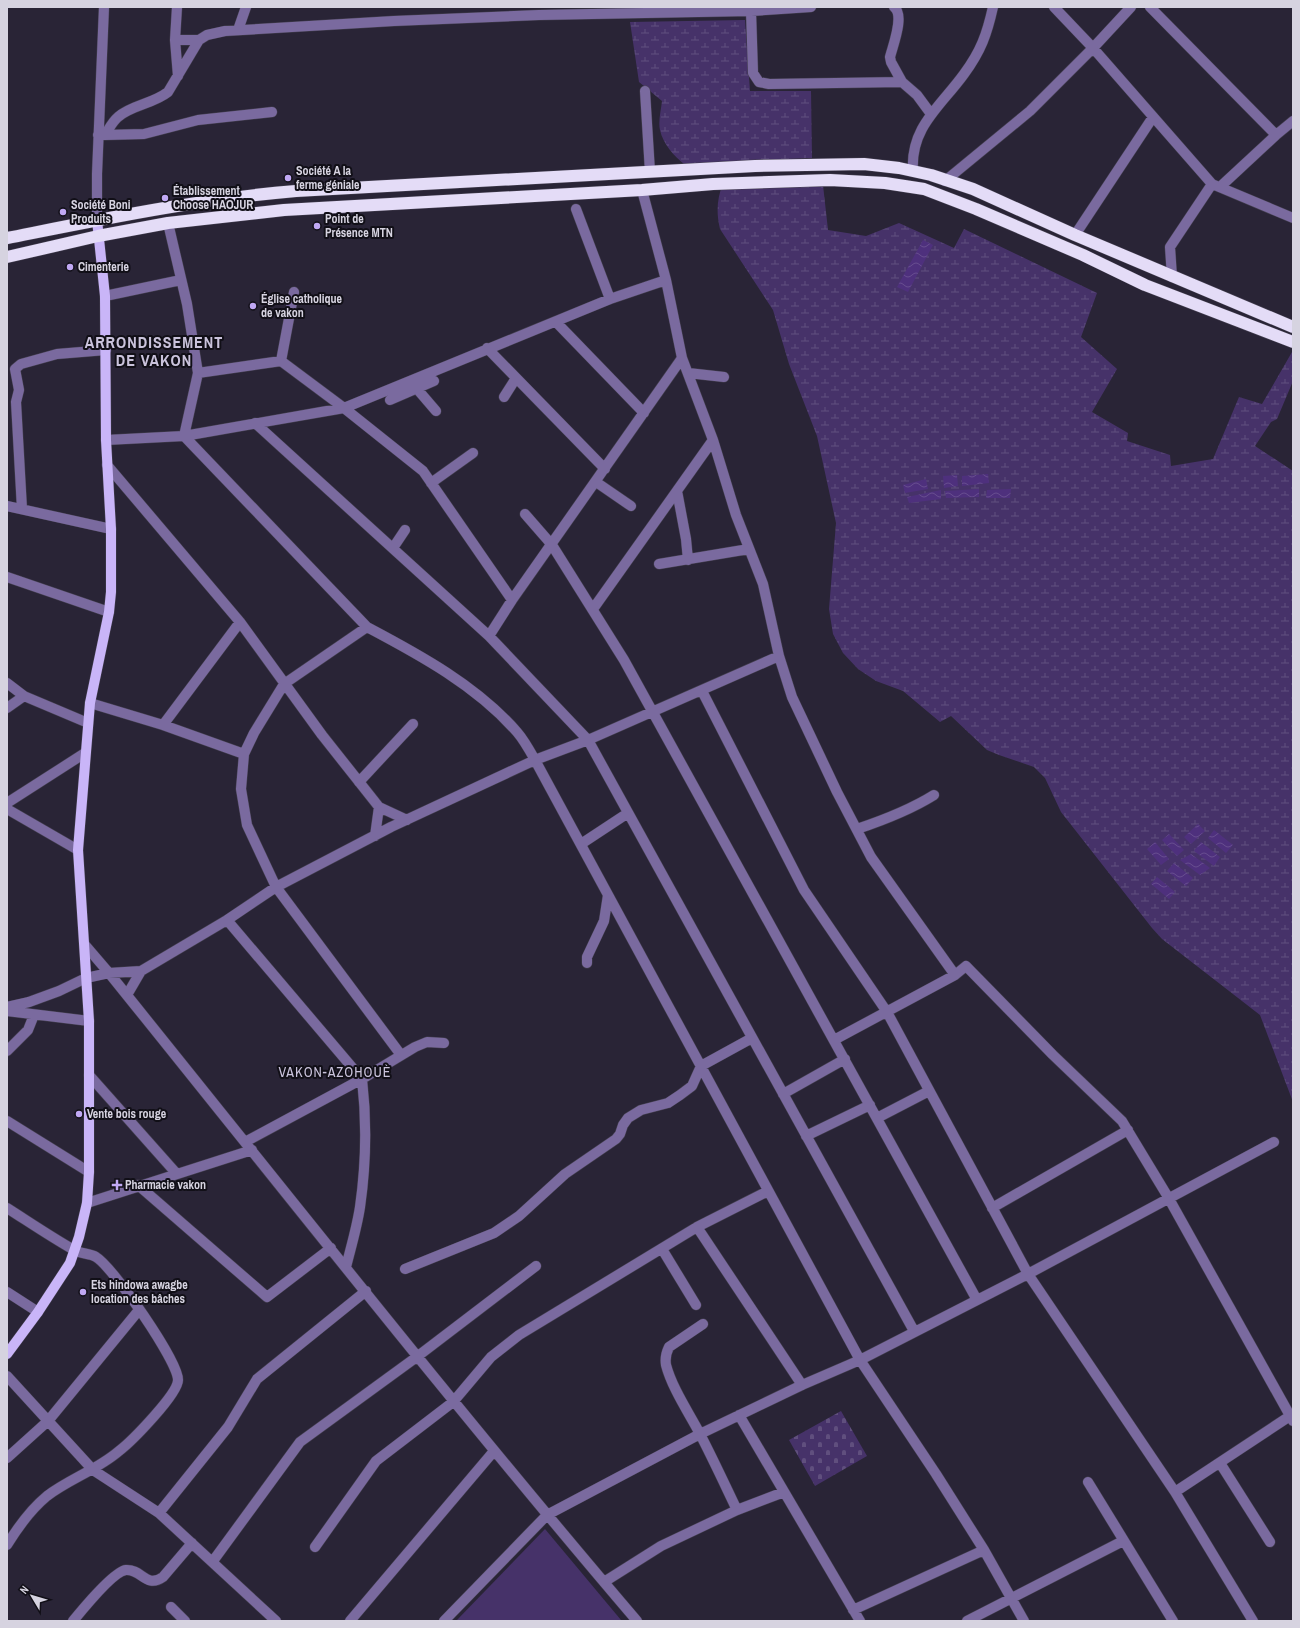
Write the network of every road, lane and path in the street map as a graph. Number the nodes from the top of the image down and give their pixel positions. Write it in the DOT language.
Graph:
graph roads {
  1 [pos="104,7"];
  2 [pos="177,7"];
  3 [pos="246,7"];
  4 [pos="811,7"];
  5 [pos="894,7"];
  6 [pos="993,7"];
  7 [pos="1054,7"];
  8 [pos="1131,7"];
  9 [pos="1150,7"];
  10 [pos="611,10"];
  11 [pos="539,11"];
  12 [pos="751,11"];
  13 [pos="238,30"];
  14 [pos="175,40"];
  15 [pos="199,40"];
  16 [pos="1093,48"];
  17 [pos="178,76"];
  18 [pos="902,82"];
  19 [pos="645,91"];
  20 [pos="272,112"];
  21 [pos="931,114"];
  22 [pos="1153,117"];
  23 [pos="1293,121"];
  24 [pos="102,135"];
  25 [pos="1276,135"];
  26 [pos="913,171"];
  27 [pos="650,172"];
  28 [pos="945,181"];
  29 [pos="1216,186"];
  30 [pos="642,190"];
  31 [pos="576,209"];
  32 [pos="1293,218"];
  33 [pos="97,220"];
  34 [pos="168,223"];
  35 [pos="1075,235"];
  36 [pos="98,236"];
  37 [pos="7,238"];
  38 [pos="7,257"];
  39 [pos="1172,277"];
  40 [pos="180,280"];
  41 [pos="666,280"];
  42 [pos="294,292"];
  43 [pos="105,296"];
  44 [pos="610,299"];
  45 [pos="556,322"];
  46 [pos="1293,327"];
  47 [pos="1293,342"];
  48 [pos="487,348"];
  49 [pos="106,350"];
  50 [pos="682,358"];
  51 [pos="281,361"];
  52 [pos="198,373"];
  53 [pos="688,373"];
  54 [pos="724,377"];
  55 [pos="516,378"];
  56 [pos="434,380"];
  57 [pos="413,385"];
  58 [pos="504,396"];
  59 [pos="390,400"];
  60 [pos="344,408"];
  61 [pos="436,411"];
  62 [pos="644,413"];
  63 [pos="255,423"];
  64 [pos="184,436"];
  65 [pos="106,440"];
  66 [pos="713,440"];
  67 [pos="473,453"];
  68 [pos="107,465"];
  69 [pos="605,469"];
  70 [pos="596,482"];
  71 [pos="432,483"];
  72 [pos="677,491"];
  73 [pos="7,506"];
  74 [pos="631,506"];
  75 [pos="22,509"];
  76 [pos="525,514"];
  77 [pos="112,529"];
  78 [pos="405,530"];
  79 [pos="552,545"];
  80 [pos="393,548"];
  81 [pos="749,549"];
  82 [pos="688,560"];
  83 [pos="659,564"];
  84 [pos="7,578"];
  85 [pos="512,600"];
  86 [pos="593,609"];
  87 [pos="109,612"];
  88 [pos="240,622"];
  89 [pos="367,627"];
  90 [pos="489,636"];
  91 [pos="779,656"];
  92 [pos="7,683"];
  93 [pos="284,684"];
  94 [pos="702,691"];
  95 [pos="24,696"];
  96 [pos="90,703"];
  97 [pos="7,708"];
  98 [pos="652,712"];
  99 [pos="88,723"];
  100 [pos="413,724"];
  101 [pos="163,725"];
  102 [pos="588,740"];
  103 [pos="85,753"];
  104 [pos="244,754"];
  105 [pos="535,760"];
  106 [pos="359,782"];
  107 [pos="934,795"];
  108 [pos="7,803"];
  109 [pos="7,808"];
  110 [pos="379,808"];
  111 [pos="628,813"];
  112 [pos="406,820"];
  113 [pos="856,829"];
  114 [pos="375,836"];
  115 [pos="581,844"];
  116 [pos="78,850"];
  117 [pos="276,888"];
  118 [pos="608,895"];
  119 [pos="227,920"];
  120 [pos="85,945"];
  121 [pos="587,963"];
  122 [pos="141,971"];
  123 [pos="109,973"];
  124 [pos="955,975"];
  125 [pos="86,978"];
  126 [pos="127,995"];
  127 [pos="7,1007"];
  128 [pos="7,1011"];
  129 [pos="887,1012"];
  130 [pos="34,1015"];
  131 [pos="89,1021"];
  132 [pos="752,1038"];
  133 [pos="834,1040"];
  134 [pos="444,1043"];
  135 [pos="7,1051"];
  136 [pos="401,1056"];
  137 [pos="845,1059"];
  138 [pos="701,1066"];
  139 [pos="89,1075"];
  140 [pos="362,1079"];
  141 [pos="928,1091"];
  142 [pos="783,1094"];
  143 [pos="870,1105"];
  144 [pos="877,1118"];
  145 [pos="7,1121"];
  146 [pos="1128,1130"];
  147 [pos="806,1136"];
  148 [pos="1274,1142"];
  149 [pos="248,1146"];
  150 [pos="89,1172"];
  151 [pos="176,1173"];
  152 [pos="138,1185"];
  153 [pos="768,1190"];
  154 [pos="1168,1197"];
  155 [pos="87,1203"];
  156 [pos="7,1208"];
  157 [pos="992,1208"];
  158 [pos="697,1227"];
  159 [pos="331,1248"];
  160 [pos="662,1249"];
  161 [pos="75,1251"];
  162 [pos="536,1266"];
  163 [pos="346,1267"];
  164 [pos="405,1268"];
  165 [pos="1028,1274"];
  166 [pos="7,1292"];
  167 [pos="366,1292"];
  168 [pos="978,1300"];
  169 [pos="696,1305"];
  170 [pos="38,1312"];
  171 [pos="141,1312"];
  172 [pos="703,1324"];
  173 [pos="914,1331"];
  174 [pos="7,1354"];
  175 [pos="418,1356"];
  176 [pos="860,1360"];
  177 [pos="7,1376"];
  178 [pos="802,1385"];
  179 [pos="453,1402"];
  180 [pos="1291,1413"];
  181 [pos="739,1416"];
  182 [pos="50,1423"];
  183 [pos="700,1434"];
  184 [pos="494,1451"];
  185 [pos="7,1458"];
  186 [pos="1220,1463"];
  187 [pos="93,1470"];
  188 [pos="1088,1482"];
  189 [pos="784,1492"];
  190 [pos="1175,1492"];
  191 [pos="737,1510"];
  192 [pos="160,1512"];
  193 [pos="547,1515"];
  194 [pos="1123,1540"];
  195 [pos="1270,1542"];
  196 [pos="192,1543"];
  197 [pos="7,1545"];
  198 [pos="315,1548"];
  199 [pos="984,1550"];
  200 [pos="213,1561"];
  201 [pos="604,1582"];
  202 [pos="1011,1598"];
  203 [pos="171,1607"];
  204 [pos="853,1610"];
  205 [pos="73,1621"];
  206 [pos="185,1621"];
  207 [pos="276,1621"];
  208 [pos="350,1621"];
  209 [pos="444,1621"];
  210 [pos="637,1621"];
  211 [pos="860,1621"];
  212 [pos="967,1621"];
  213 [pos="1024,1621"];
  214 [pos="1173,1621"];
  215 [pos="1253,1621"];
  1 -- 24 [label="street"];
  2 -- 14 [label="street"];
  3 -- 13 [label="street"];
  4 -- 12 [label="street"];
  5 -- 18 [label="street"];
  6 -- 21 [label="street"];
  7 -- 16 [label="street"];
  8 -- 16 [label="street"];
  9 -- 25 [label="street"];
  10 -- 11 [label="street"];
  10 -- 12 [label="street"];
  11 -- 13 [label="street"];
  12 -- 18 [label="street"];
  13 -- 15 [label="street"];
  14 -- 15 [label="street"];
  14 -- 17 [label="street"];
  15 -- 17 [label="street"];
  16 -- 22 [label="street"];
  16 -- 28 [label="street"];
  17 -- 24 [label="street"];
  18 -- 21 [label="street"];
  19 -- 27 [label="street"];
  20 -- 24 [label="street"];
  21 -- 26 [label="street"];
  22 -- 29 [label="street"];
  22 -- 35 [label="street"];
  23 -- 25 [label="street"];
  24 -- 33 [label="street"];
  25 -- 29 [label="street"];
  26 -- 27 [label="highway"];
  26 -- 28 [label="highway"];
  27 -- 33 [label="highway"];
  28 -- 35 [label="highway"];
  29 -- 32 [label="street"];
  29 -- 39 [label="street"];
  30 -- 34 [label="highway"];
  30 -- 41 [label="street"];
  30 -- 47 [label="highway"];
  31 -- 44 [label="street"];
  33 -- 36 [label="main road"];
  33 -- 37 [label="highway"];
  34 -- 36 [label="highway"];
  34 -- 40 [label="street"];
  35 -- 39 [label="highway"];
  36 -- 38 [label="highway"];
  36 -- 43 [label="main road"];
  39 -- 46 [label="highway"];
  40 -- 43 [label="street"];
  40 -- 52 [label="street"];
  41 -- 44 [label="street"];
  41 -- 50 [label="street"];
  42 -- 51 [label="street"];
  43 -- 49 [label="main road"];
  44 -- 45 [label="street"];
  45 -- 48 [label="street"];
  45 -- 62 [label="street"];
  48 -- 55 [label="street"];
  48 -- 57 [label="street"];
  49 -- 65 [label="main road"];
  49 -- 75 [label="street"];
  50 -- 53 [label="street"];
  50 -- 62 [label="street"];
  51 -- 52 [label="street"];
  51 -- 60 [label="street"];
  52 -- 64 [label="street"];
  53 -- 54 [label="street"];
  53 -- 66 [label="street"];
  55 -- 58 [label="street"];
  55 -- 69 [label="street"];
  56 -- 57 [label="street"];
  57 -- 59 [label="street"];
  57 -- 60 [label="street"];
  57 -- 61 [label="street"];
  60 -- 63 [label="street"];
  60 -- 71 [label="street"];
  62 -- 69 [label="street"];
  63 -- 64 [label="street"];
  63 -- 80 [label="street"];
  64 -- 65 [label="street"];
  64 -- 89 [label="street"];
  65 -- 68 [label="main road"];
  66 -- 72 [label="street"];
  66 -- 81 [label="street"];
  67 -- 71 [label="street"];
  68 -- 77 [label="main road"];
  68 -- 88 [label="street"];
  69 -- 70 [label="street"];
  70 -- 74 [label="street"];
  70 -- 79 [label="street"];
  71 -- 85 [label="street"];
  72 -- 82 [label="street"];
  72 -- 86 [label="street"];
  73 -- 75 [label="street"];
  75 -- 77 [label="street"];
  76 -- 79 [label="street"];
  77 -- 87 [label="main road"];
  78 -- 80 [label="street"];
  79 -- 85 [label="street"];
  79 -- 86 [label="street"];
  80 -- 90 [label="street"];
  81 -- 82 [label="street"];
  81 -- 91 [label="street"];
  82 -- 83 [label="street"];
  84 -- 87 [label="street"];
  85 -- 90 [label="street"];
  86 -- 98 [label="street"];
  87 -- 96 [label="main road"];
  88 -- 93 [label="street"];
  88 -- 101 [label="street"];
  89 -- 93 [label="street"];
  89 -- 105 [label="street"];
  90 -- 102 [label="street"];
  91 -- 94 [label="street"];
  91 -- 113 [label="street"];
  92 -- 95 [label="street"];
  93 -- 104 [label="street"];
  93 -- 106 [label="street"];
  94 -- 98 [label="street"];
  94 -- 129 [label="street"];
  95 -- 97 [label="street"];
  95 -- 99 [label="street"];
  96 -- 99 [label="main road"];
  96 -- 101 [label="street"];
  98 -- 102 [label="street"];
  98 -- 133 [label="street"];
  99 -- 103 [label="main road"];
  100 -- 106 [label="street"];
  101 -- 104 [label="street"];
  102 -- 105 [label="street"];
  102 -- 111 [label="street"];
  103 -- 108 [label="street"];
  103 -- 116 [label="main road"];
  104 -- 117 [label="street"];
  105 -- 112 [label="street"];
  105 -- 115 [label="street"];
  106 -- 110 [label="street"];
  107 -- 113 [label="street"];
  109 -- 116 [label="street"];
  110 -- 112 [label="street"];
  110 -- 114 [label="street"];
  111 -- 115 [label="street"];
  111 -- 132 [label="street"];
  112 -- 114 [label="street"];
  113 -- 124 [label="street"];
  114 -- 117 [label="street"];
  115 -- 118 [label="street"];
  116 -- 120 [label="main road"];
  117 -- 119 [label="street"];
  117 -- 136 [label="street"];
  118 -- 121 [label="street"];
  118 -- 138 [label="street"];
  119 -- 122 [label="street"];
  119 -- 140 [label="street"];
  120 -- 123 [label="street"];
  120 -- 125 [label="main road"];
  122 -- 123 [label="street"];
  122 -- 126 [label="street"];
  123 -- 125 [label="street"];
  123 -- 126 [label="street"];
  124 -- 129 [label="street"];
  124 -- 146 [label="street"];
  125 -- 127 [label="street"];
  125 -- 131 [label="main road"];
  126 -- 149 [label="street"];
  128 -- 130 [label="street"];
  129 -- 133 [label="street"];
  129 -- 141 [label="street"];
  130 -- 131 [label="street"];
  130 -- 135 [label="street"];
  131 -- 139 [label="main road"];
  132 -- 138 [label="street"];
  132 -- 142 [label="street"];
  133 -- 137 [label="street"];
  134 -- 136 [label="street"];
  136 -- 140 [label="street"];
  137 -- 142 [label="street"];
  137 -- 143 [label="street"];
  138 -- 153 [label="street"];
  138 -- 164 [label="street"];
  139 -- 150 [label="main road"];
  139 -- 151 [label="street"];
  140 -- 149 [label="street"];
  140 -- 163 [label="street"];
  141 -- 144 [label="street"];
  141 -- 157 [label="street"];
  142 -- 147 [label="street"];
  143 -- 144 [label="street"];
  143 -- 147 [label="street"];
  144 -- 168 [label="street"];
  145 -- 150 [label="street"];
  146 -- 154 [label="street"];
  146 -- 157 [label="street"];
  147 -- 173 [label="street"];
  148 -- 154 [label="street"];
  149 -- 151 [label="street"];
  149 -- 159 [label="street"];
  150 -- 155 [label="main road"];
  151 -- 152 [label="street"];
  152 -- 155 [label="street"];
  152 -- 159 [label="street"];
  153 -- 158 [label="street"];
  153 -- 176 [label="street"];
  154 -- 165 [label="street"];
  154 -- 180 [label="street"];
  155 -- 161 [label="main road"];
  156 -- 161 [label="street"];
  157 -- 165 [label="street"];
  158 -- 160 [label="street"];
  158 -- 178 [label="street"];
  159 -- 163 [label="street"];
  160 -- 169 [label="street"];
  160 -- 179 [label="street"];
  161 -- 170 [label="main road"];
  161 -- 171 [label="street"];
  162 -- 175 [label="street"];
  163 -- 167 [label="street"];
  165 -- 168 [label="street"];
  165 -- 190 [label="street"];
  166 -- 170 [label="street"];
  167 -- 175 [label="street"];
  167 -- 192 [label="street"];
  168 -- 173 [label="street"];
  170 -- 174 [label="main road"];
  171 -- 182 [label="street"];
  171 -- 187 [label="street"];
  172 -- 183 [label="street"];
  173 -- 176 [label="street"];
  175 -- 179 [label="street"];
  175 -- 200 [label="street"];
  176 -- 178 [label="street"];
  176 -- 199 [label="street"];
  177 -- 182 [label="street"];
  178 -- 181 [label="street"];
  179 -- 184 [label="street"];
  179 -- 198 [label="street"];
  180 -- 186 [label="street"];
  181 -- 183 [label="street"];
  181 -- 189 [label="street"];
  182 -- 185 [label="street"];
  182 -- 187 [label="street"];
  183 -- 191 [label="street"];
  183 -- 193 [label="street"];
  184 -- 193 [label="street"];
  184 -- 208 [label="street"];
  186 -- 190 [label="street"];
  186 -- 195 [label="street"];
  187 -- 192 [label="street"];
  187 -- 197 [label="street"];
  188 -- 194 [label="street"];
  189 -- 191 [label="street"];
  189 -- 204 [label="street"];
  190 -- 215 [label="street"];
  191 -- 201 [label="street"];
  192 -- 196 [label="street"];
  193 -- 201 [label="street"];
  193 -- 209 [label="street"];
  194 -- 202 [label="street"];
  194 -- 214 [label="street"];
  196 -- 200 [label="street"];
  196 -- 205 [label="street"];
  199 -- 202 [label="street"];
  199 -- 204 [label="street"];
  200 -- 207 [label="street"];
  201 -- 210 [label="street"];
  202 -- 212 [label="street"];
  202 -- 213 [label="street"];
  203 -- 206 [label="street"];
  204 -- 211 [label="street"];
}
